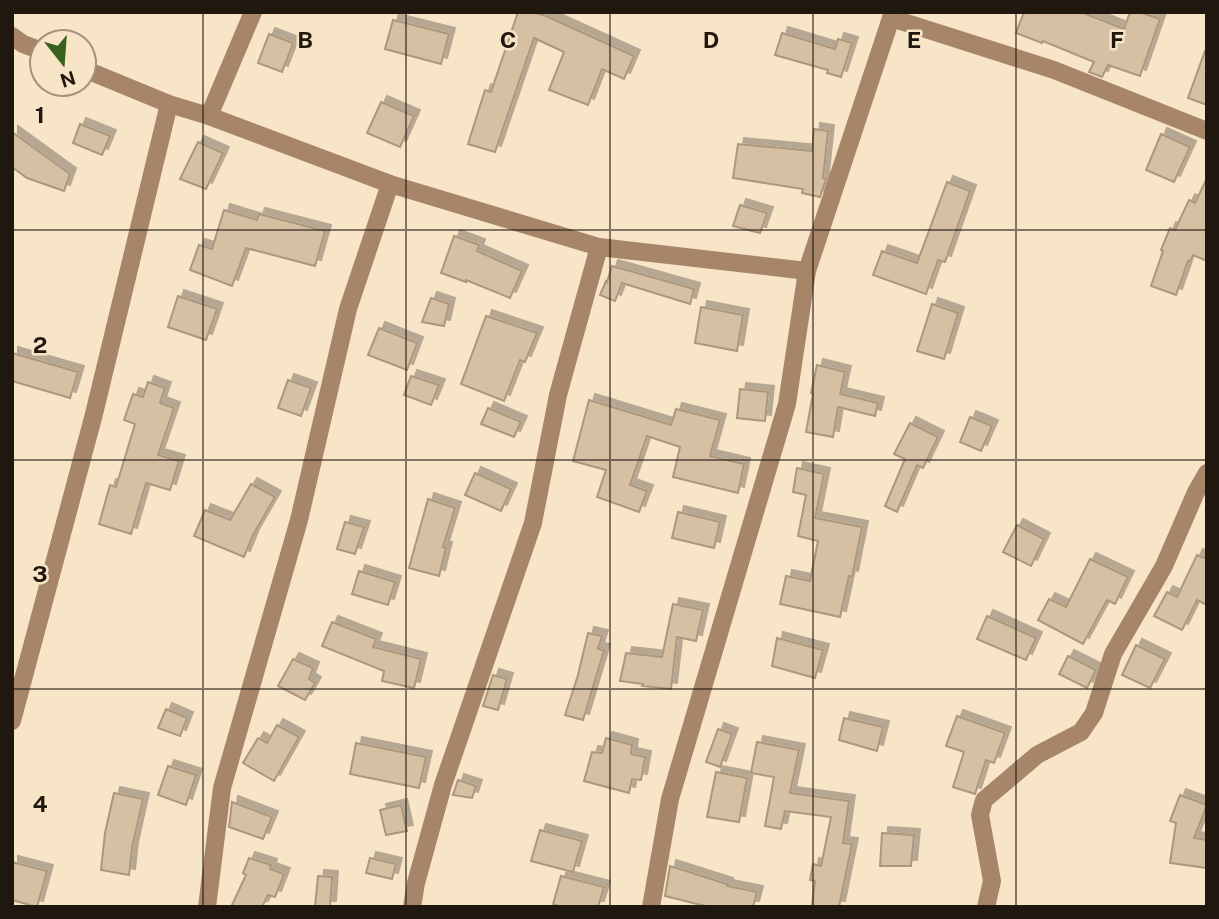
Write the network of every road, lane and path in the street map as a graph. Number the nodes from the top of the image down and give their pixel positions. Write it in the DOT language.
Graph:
graph roads {
  1 [pos="253,12"];
  2 [pos="893,15"];
  3 [pos="12,36"];
  4 [pos="28,46"];
  5 [pos="98,75"];
  6 [pos="169,104"];
  7 [pos="209,116"];
  8 [pos="1207,131"];
  9 [pos="390,184"];
  10 [pos="599,247"];
  11 [pos="807,271"];
  12 [pos="1207,472"];
  13 [pos="12,722"];
  14 [pos="207,907"];
  15 [pos="412,907"];
  16 [pos="651,907"];
  17 [pos="986,907"];
  1 -- 7 [label="street"];
  2 -- 8 [label="street"];
  2 -- 11 [label="street"];
  3 -- 4 [label="street"];
  5 -- 6 [label="street"];
  6 -- 7 [label="street"];
  6 -- 13 [label="street"];
  7 -- 9 [label="street"];
  9 -- 10 [label="street"];
  9 -- 14 [label="street"];
  10 -- 11 [label="street"];
  10 -- 15 [label="street"];
  11 -- 16 [label="street"];
  12 -- 17 [label="street"];
}
